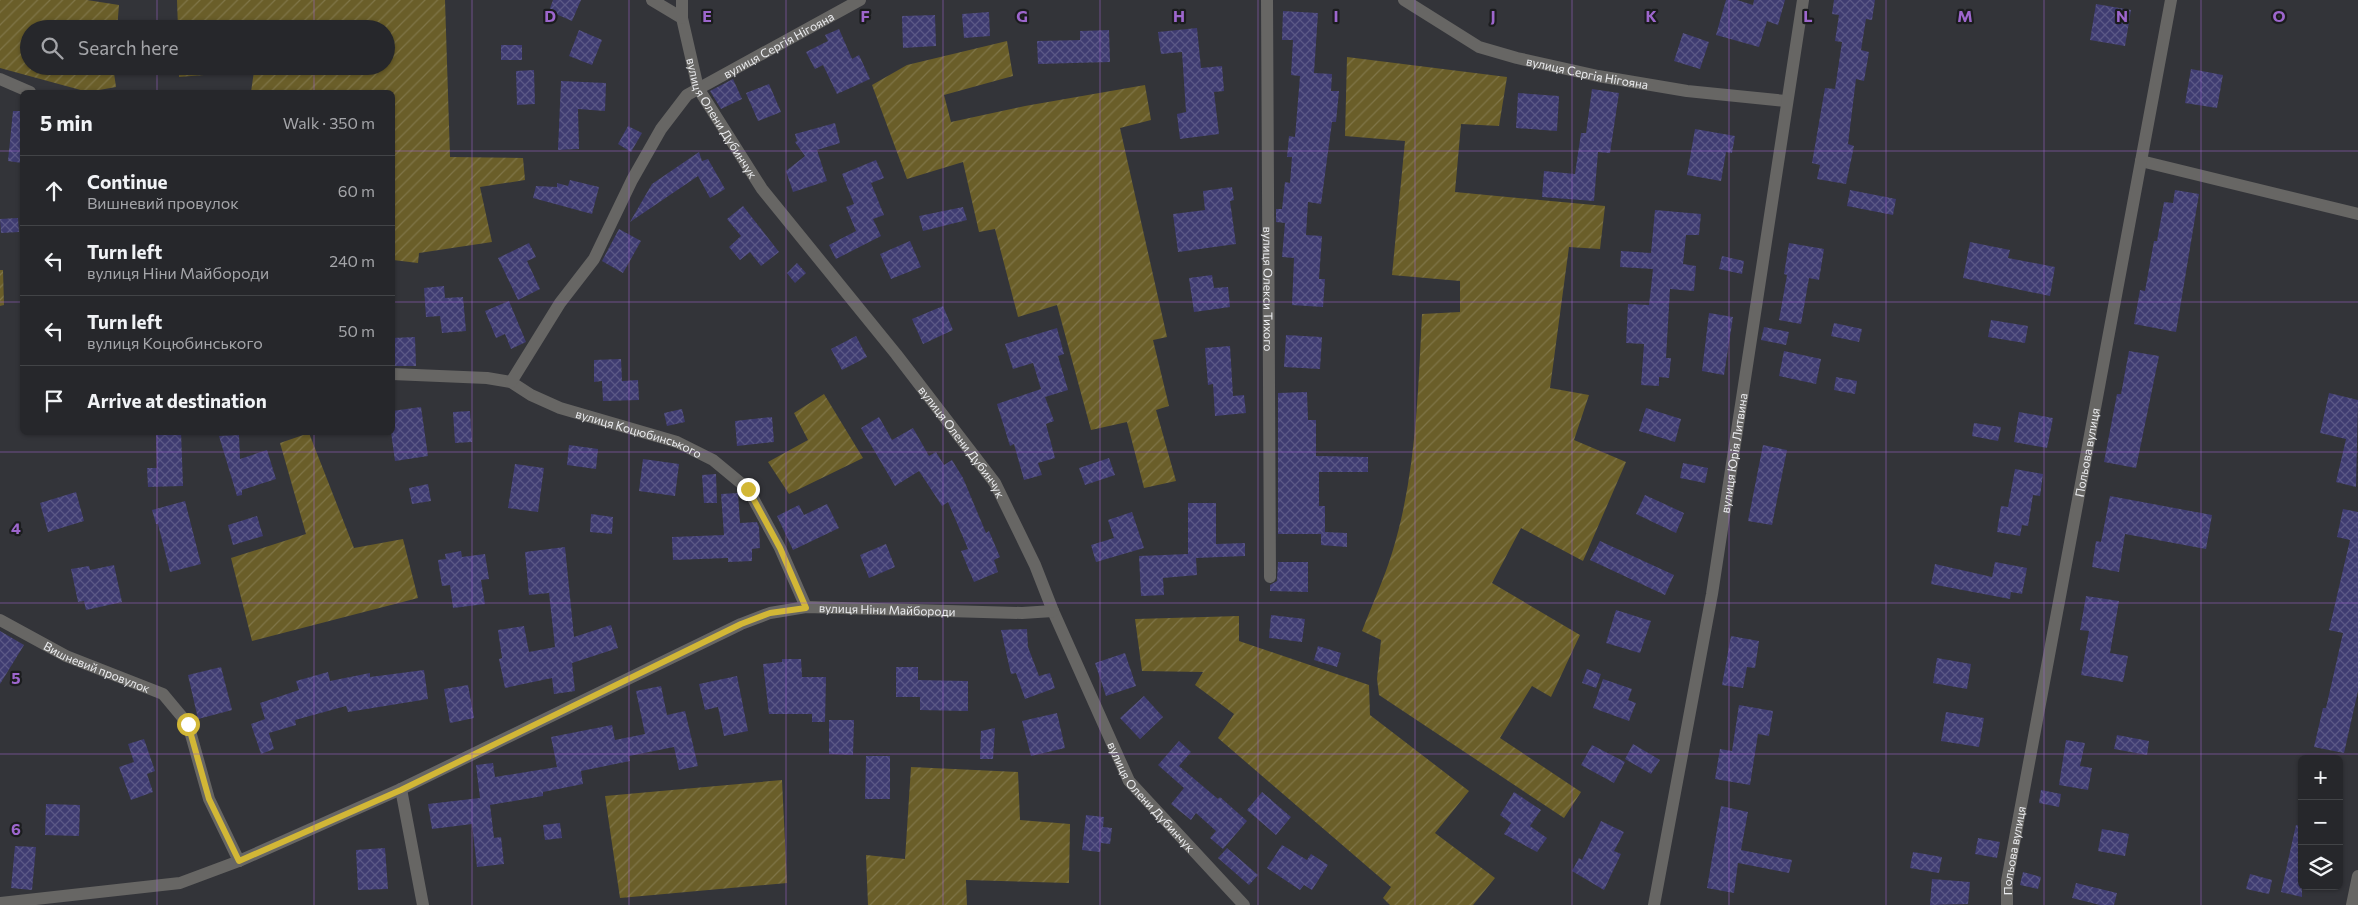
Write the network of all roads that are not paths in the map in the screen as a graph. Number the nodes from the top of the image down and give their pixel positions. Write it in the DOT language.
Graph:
graph roads {
  1 [pos="652,0"];
  2 [pos="682,0"];
  3 [pos="860,0"];
  4 [pos="1267,0"];
  5 [pos="1404,0"];
  6 [pos="1803,0"];
  7 [pos="2171,0"];
  8 [pos="682,18"];
  9 [pos="0,79"];
  10 [pos="698,88"];
  11 [pos="25,90"];
  12 [pos="1786,101"];
  13 [pos="2141,161"];
  14 [pos="2358,214"];
  15 [pos="395,374"];
  16 [pos="511,382"];
  17 [pos="1270,577"];
  18 [pos="806,608"];
  19 [pos="1053,611"];
  20 [pos="0,620"];
  21 [pos="401,790"];
  22 [pos="239,861"];
  23 [pos="2358,876"];
  24 [pos="0,903"];
  25 [pos="423,905"];
  26 [pos="1244,905"];
  27 [pos="1654,905"];
  28 [pos="2007,905"];
  29 [pos="2352,905"];
  1 -- 8 [label="street"];
  2 -- 8 [label="street, вулиця Олени Дубинчук"];
  3 -- 10 [label="street, вулиця Сергія Нігояна"];
  4 -- 17 [label="street, вулиця Олекси Тихого"];
  5 -- 12 [label="street, вулиця Сергія Нігояна"];
  6 -- 12 [label="street, вулиця Юрія Литвина"];
  7 -- 13 [label="street, Польова вулиця"];
  8 -- 10 [label="street, вулиця Олени Дубинчук"];
  9 -- 11 [label="street"];
  10 -- 16 [label="street, вулиця Сергія Нігояна"];
  10 -- 19 [label="street, вулиця Олени Дубинчук"];
  12 -- 27 [label="street, вулиця Юрія Литвина"];
  13 -- 14 [label="street"];
  13 -- 28 [label="street, Польова вулиця"];
  15 -- 16 [label="street, вулиця Коцюбинського"];
  16 -- 18 [label="street, вулиця Коцюбинського"];
  18 -- 19 [label="street, вулиця Ніни Майбороди"];
  18 -- 21 [label="street, вулиця Ніни Майбороди"];
  19 -- 26 [label="street, вулиця Олени Дубинчук"];
  20 -- 22 [label="street, Вишневий провулок"];
  21 -- 22 [label="street, вулиця Ніни Майбороди"];
  21 -- 25 [label="street"];
  22 -- 24 [label="street, вулиця Ніни Майбороди"];
  23 -- 29 [label="street"];
}
